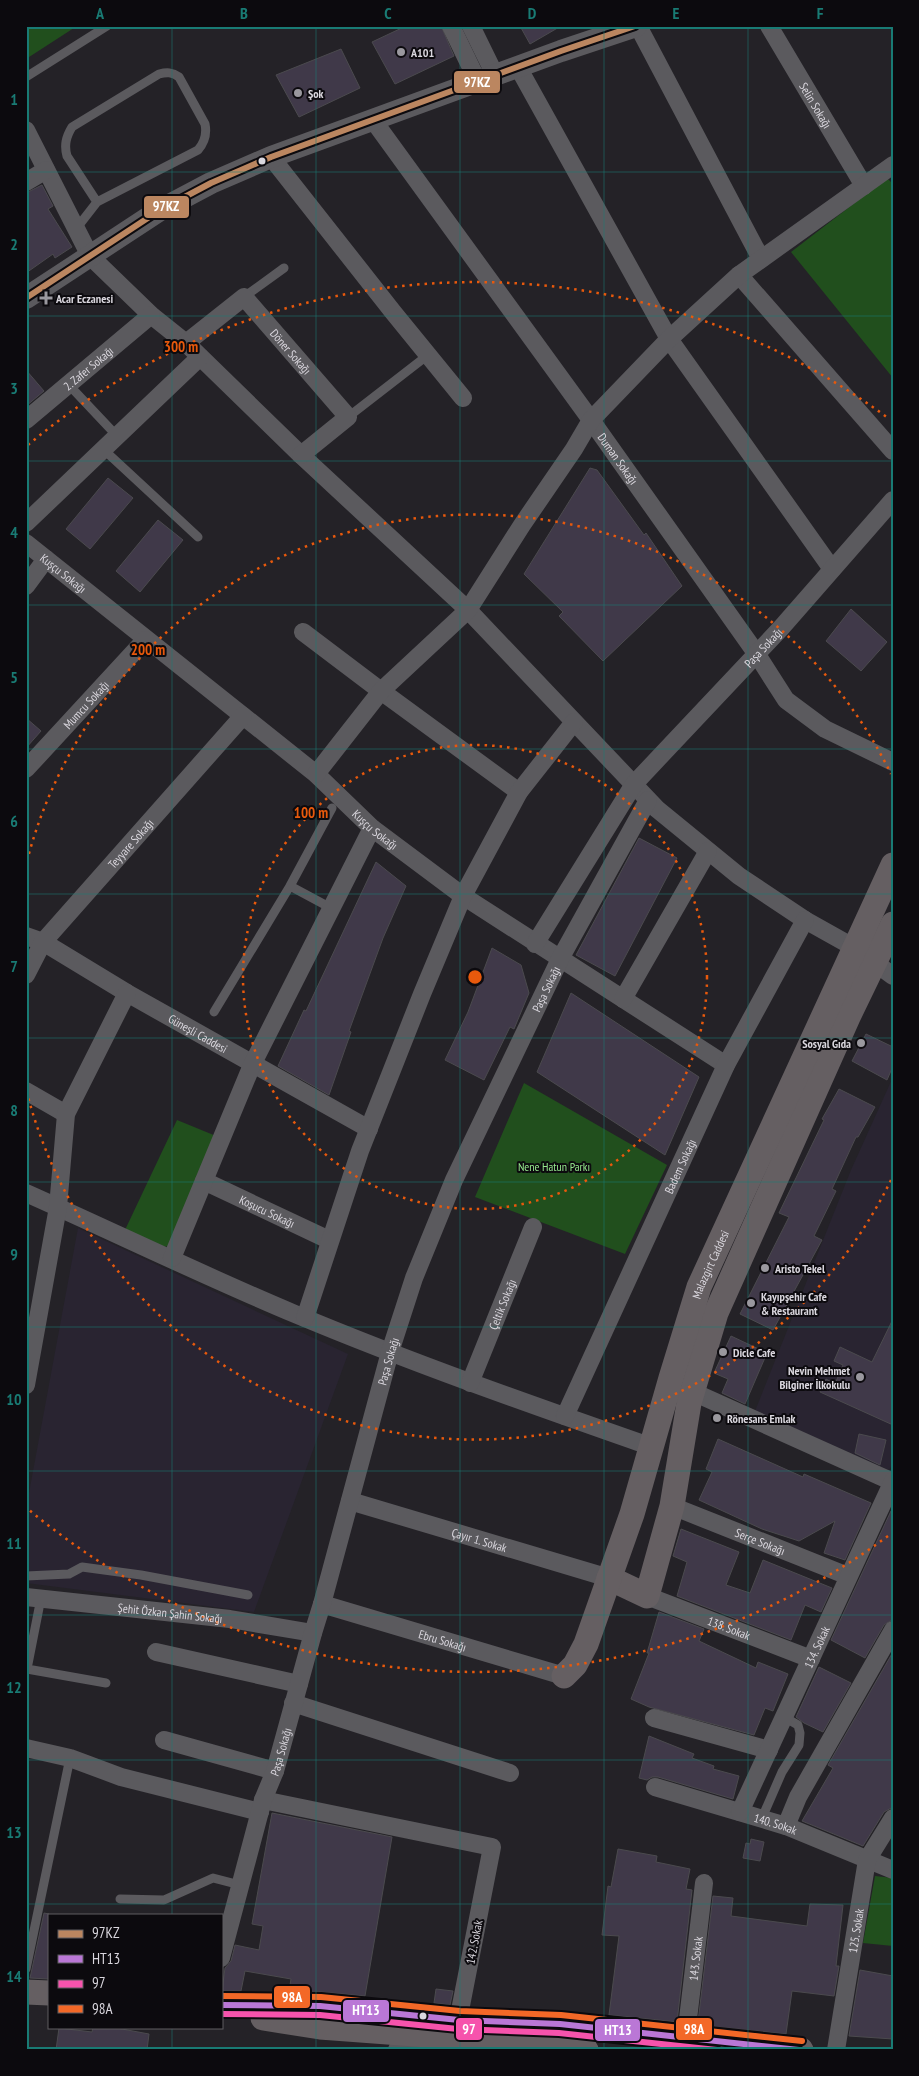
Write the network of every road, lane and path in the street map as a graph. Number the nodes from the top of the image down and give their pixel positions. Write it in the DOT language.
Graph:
graph roads {
  1 [pos="107,26"];
  2 [pos="451,26"];
  3 [pos="471,26"];
  4 [pos="637,26"];
  5 [pos="769,26"];
  6 [pos="518,67"];
  7 [pos="26,77"];
  8 [pos="486,79"];
  9 [pos="373,120"];
  10 [pos="26,130"];
  11 [pos="271,157"];
  12 [pos="893,165"];
  13 [pos="46,170"];
  14 [pos="26,182"];
  15 [pos="864,186"];
  16 [pos="97,202"];
  17 [pos="76,229"];
  18 [pos="90,256"];
  19 [pos="761,260"];
  20 [pos="284,268"];
  21 [pos="739,275"];
  22 [pos="244,297"];
  23 [pos="26,298"];
  24 [pos="151,315"];
  25 [pos="669,339"];
  26 [pos="186,343"];
  27 [pos="428,355"];
  28 [pos="200,357"];
  29 [pos="68,384"];
  30 [pos="463,398"];
  31 [pos="348,417"];
  32 [pos="26,420"];
  33 [pos="591,420"];
  34 [pos="117,436"];
  35 [pos="103,449"];
  36 [pos="893,451"];
  37 [pos="301,455"];
  38 [pos="893,500"];
  39 [pos="26,523"];
  40 [pos="198,537"];
  41 [pos="26,543"];
  42 [pos="46,559"];
  43 [pos="832,569"];
  44 [pos="26,586"];
  45 [pos="468,610"];
  46 [pos="303,632"];
  47 [pos="145,640"];
  48 [pos="756,653"];
  49 [pos="381,691"];
  50 [pos="243,716"];
  51 [pos="574,722"];
  52 [pos="893,762"];
  53 [pos="26,769"];
  54 [pos="316,774"];
  55 [pos="634,784"];
  56 [pos="519,792"];
  57 [pos="648,800"];
  58 [pos="332,808"];
  59 [pos="372,828"];
  60 [pos="708,851"];
  61 [pos="893,865"];
  62 [pos="290,886"];
  63 [pos="463,896"];
  64 [pos="331,908"];
  65 [pos="805,920"];
  66 [pos="893,924"];
  67 [pos="26,936"];
  68 [pos="43,942"];
  69 [pos="535,944"];
  70 [pos="560,959"];
  71 [pos="874,962"];
  72 [pos="26,976"];
  73 [pos="127,993"];
  74 [pos="623,1000"];
  75 [pos="214,1012"];
  76 [pos="252,1065"];
  77 [pos="726,1065"];
  78 [pos="26,1091"];
  79 [pos="66,1114"];
  80 [pos="369,1129"];
  81 [pos="204,1181"];
  82 [pos="26,1193"];
  83 [pos="58,1207"];
  84 [pos="533,1227"];
  85 [pos="329,1240"];
  86 [pos="172,1258"];
  87 [pos="305,1318"];
  88 [pos="390,1352"];
  89 [pos="29,1354"];
  90 [pos="470,1383"];
  91 [pos="26,1385"];
  92 [pos="692,1392"];
  93 [pos="564,1416"];
  94 [pos="652,1447"];
  95 [pos="893,1482"];
  96 [pos="350,1501"];
  97 [pos="672,1506"];
  98 [pos="26,1576"];
  99 [pos="848,1576"];
  100 [pos="609,1578"];
  101 [pos="248,1595"];
  102 [pos="647,1596"];
  103 [pos="34,1598"];
  104 [pos="322,1604"];
  105 [pos="893,1630"];
  106 [pos="313,1633"];
  107 [pos="156,1652"];
  108 [pos="811,1659"];
  109 [pos="564,1676"];
  110 [pos="106,1683"];
  111 [pos="299,1684"];
  112 [pos="293,1703"];
  113 [pos="654,1718"];
  114 [pos="784,1718"];
  115 [pos="164,1740"];
  116 [pos="26,1748"];
  117 [pos="769,1750"];
  118 [pos="70,1758"];
  119 [pos="275,1771"];
  120 [pos="510,1773"];
  121 [pos="656,1787"];
  122 [pos="261,1806"];
  123 [pos="740,1812"];
  124 [pos="762,1818"];
  125 [pos="893,1818"];
  126 [pos="786,1826"];
  127 [pos="868,1860"];
  128 [pos="893,1870"];
  129 [pos="704,1883"];
  130 [pos="240,1885"];
  131 [pos="120,1899"];
  132 [pos="222,1954"];
  133 [pos="26,1969"];
  134 [pos="26,1992"];
  135 [pos="48,1994"];
  136 [pos="222,2005"];
  137 [pos="222,2012"];
  138 [pos="457,2029"];
  139 [pos="686,2043"];
  140 [pos="556,2048"];
  141 [pos="399,2050"];
  142 [pos="586,2050"];
  143 [pos="801,2050"];
  144 [pos="836,2050"];
  1 -- 7 [label="lane"];
  2 -- 8 [label="street"];
  3 -- 8 [label="street"];
  4 -- 6 [label="street"];
  4 -- 19 [label="street"];
  5 -- 15 [label="street, Selin Sokağı"];
  6 -- 8 [label="street"];
  6 -- 25 [label="street"];
  8 -- 9 [label="street"];
  9 -- 11 [label="street"];
  9 -- 33 [label="street, Duman Sokağı"];
  10 -- 13 [label="street"];
  11 -- 18 [label="street"];
  11 -- 27 [label="street"];
  12 -- 15 [label="street"];
  13 -- 14 [label="street"];
  13 -- 17 [label="street"];
  15 -- 19 [label="street"];
  16 -- 16 [label="lane"];
  16 -- 17 [label="lane"];
  17 -- 18 [label="street"];
  18 -- 23 [label="street"];
  18 -- 24 [label="street"];
  19 -- 21 [label="street"];
  20 -- 22 [label="lane"];
  21 -- 25 [label="street"];
  21 -- 36 [label="street"];
  22 -- 26 [label="street"];
  22 -- 31 [label="street, Döner Sokağı"];
  24 -- 26 [label="street"];
  24 -- 29 [label="street, 2. Zafer Sokağı"];
  25 -- 33 [label="street"];
  25 -- 43 [label="street"];
  26 -- 28 [label="street"];
  27 -- 30 [label="street"];
  27 -- 31 [label="lane"];
  28 -- 34 [label="street"];
  28 -- 37 [label="street"];
  29 -- 32 [label="street, 2. Zafer Sokağı"];
  29 -- 34 [label="lane"];
  31 -- 37 [label="street"];
  33 -- 45 [label="street"];
  33 -- 48 [label="street, Duman Sokağı"];
  34 -- 35 [label="street"];
  35 -- 39 [label="street"];
  35 -- 40 [label="lane"];
  37 -- 45 [label="street"];
  38 -- 43 [label="street, Paşa Sokağı"];
  41 -- 42 [label="street, Kuşçu Sokağı"];
  42 -- 44 [label="street"];
  42 -- 47 [label="street, Kuşçu Sokağı"];
  43 -- 48 [label="street, Paşa Sokağı"];
  45 -- 49 [label="street"];
  45 -- 51 [label="street"];
  46 -- 49 [label="street"];
  47 -- 50 [label="street, Kuşçu Sokağı"];
  47 -- 53 [label="street, Mumcu Sokağı"];
  48 -- 52 [label="street, Duman Sokağı"];
  48 -- 55 [label="street, Paşa Sokağı"];
  49 -- 54 [label="street"];
  49 -- 56 [label="street"];
  50 -- 54 [label="street, Kuşçu Sokağı"];
  50 -- 68 [label="street, Teyyare Sokağı"];
  51 -- 55 [label="street"];
  51 -- 56 [label="street"];
  54 -- 59 [label="street, Kuşçu Sokağı"];
  55 -- 57 [label="street"];
  55 -- 69 [label="street, Paşa Sokağı"];
  56 -- 63 [label="street"];
  57 -- 60 [label="street"];
  57 -- 70 [label="street, Paşa Sokağı"];
  58 -- 62 [label="lane"];
  59 -- 63 [label="street, Kuşçu Sokağı"];
  59 -- 64 [label="street"];
  60 -- 65 [label="street"];
  60 -- 74 [label="street"];
  61 -- 71 [label="main road, Malazgirt Caddesi"];
  62 -- 64 [label="lane"];
  62 -- 75 [label="lane"];
  63 -- 69 [label="street, Kuşçu Sokağı"];
  63 -- 80 [label="street"];
  64 -- 76 [label="street"];
  65 -- 71 [label="street"];
  65 -- 77 [label="street, Badem Sokağı"];
  66 -- 71 [label="main road, Malazgirt Caddesi"];
  67 -- 68 [label="street, Güneşli Caddesi"];
  68 -- 72 [label="street, Teyyare Sokağı"];
  68 -- 73 [label="street, Güneşli Caddesi"];
  69 -- 70 [label="street, Kuşçu Sokağı"];
  70 -- 74 [label="street, Kuşçu Sokağı"];
  70 -- 88 [label="street, Paşa Sokağı"];
  71 -- 92 [label="main road, Malazgirt Caddesi"];
  71 -- 94 [label="main road, Malazgirt Caddesi"];
  73 -- 76 [label="street, Güneşli Caddesi"];
  73 -- 79 [label="street"];
  74 -- 77 [label="street, Kuşçu Sokağı"];
  76 -- 80 [label="street, Güneşli Caddesi"];
  76 -- 81 [label="street"];
  77 -- 93 [label="street, Badem Sokağı"];
  78 -- 79 [label="street"];
  79 -- 83 [label="street"];
  80 -- 85 [label="street"];
  81 -- 85 [label="street, Koşucu Sokağı"];
  81 -- 86 [label="street"];
  82 -- 83 [label="street"];
  83 -- 86 [label="street"];
  83 -- 89 [label="street"];
  84 -- 90 [label="street, Çeltik Sokağı"];
  85 -- 87 [label="street"];
  86 -- 87 [label="street"];
  87 -- 88 [label="street"];
  88 -- 90 [label="street"];
  88 -- 96 [label="street, Paşa Sokağı"];
  89 -- 91 [label="street"];
  90 -- 93 [label="street"];
  92 -- 95 [label="street"];
  92 -- 97 [label="main road, Malazgirt Caddesi"];
  93 -- 94 [label="street"];
  94 -- 100 [label="main road, Malazgirt Caddesi"];
  95 -- 99 [label="street, 134. Sokak"];
  96 -- 100 [label="street, Çayır 1. Sokak"];
  96 -- 104 [label="street, Paşa Sokağı"];
  97 -- 99 [label="street, Serçe Sokağı"];
  97 -- 102 [label="main road, Malazgirt Caddesi"];
  98 -- 101 [label="lane"];
  99 -- 108 [label="street, 134. Sokak"];
  100 -- 102 [label="main road"];
  100 -- 109 [label="main road, Malazgirt Caddesi"];
  102 -- 108 [label="street, 138. Sokak"];
  103 -- 106 [label="street, Şehit Özkan Şahin Sokağı"];
  103 -- 110 [label="lane"];
  104 -- 106 [label="street, Paşa Sokağı"];
  104 -- 109 [label="street, Ebru Sokağı"];
  105 -- 126 [label="street"];
  106 -- 111 [label="street, Paşa Sokağı"];
  107 -- 111 [label="street"];
  108 -- 114 [label="street, 134. Sokak"];
  111 -- 112 [label="street, Paşa Sokağı"];
  112 -- 119 [label="street, Paşa Sokağı"];
  112 -- 120 [label="street"];
  113 -- 117 [label="street"];
  114 -- 117 [label="street, 134. Sokak"];
  114 -- 124 [label="lane"];
  115 -- 119 [label="street"];
  116 -- 118 [label="street"];
  117 -- 123 [label="street, 134. Sokak"];
  118 -- 122 [label="street"];
  118 -- 133 [label="lane"];
  119 -- 122 [label="street, Paşa Sokağı"];
  121 -- 123 [label="street, 140. Sokak"];
  122 -- 130 [label="street, Paşa Sokağı"];
  122 -- 138 [label="street, 142. Sokak"];
  123 -- 124 [label="street, 140. Sokak"];
  124 -- 126 [label="street, 140. Sokak"];
  125 -- 127 [label="street, 125. Sokak"];
  126 -- 127 [label="street, 140. Sokak"];
  127 -- 128 [label="street, 140. Sokak"];
  127 -- 144 [label="street, 125. Sokak"];
  129 -- 139 [label="street, 143. Sokak"];
  130 -- 131 [label="lane"];
  130 -- 132 [label="street, Paşa Sokağı"];
  134 -- 135 [label="main road"];
  136 -- 138 [label="main road"];
  137 -- 138 [label="main road"];
  138 -- 139 [label="main road"];
  138 -- 140 [label="main road"];
  138 -- 141 [label="street"];
  139 -- 143 [label="main road"];
  140 -- 142 [label="main road"];
}
